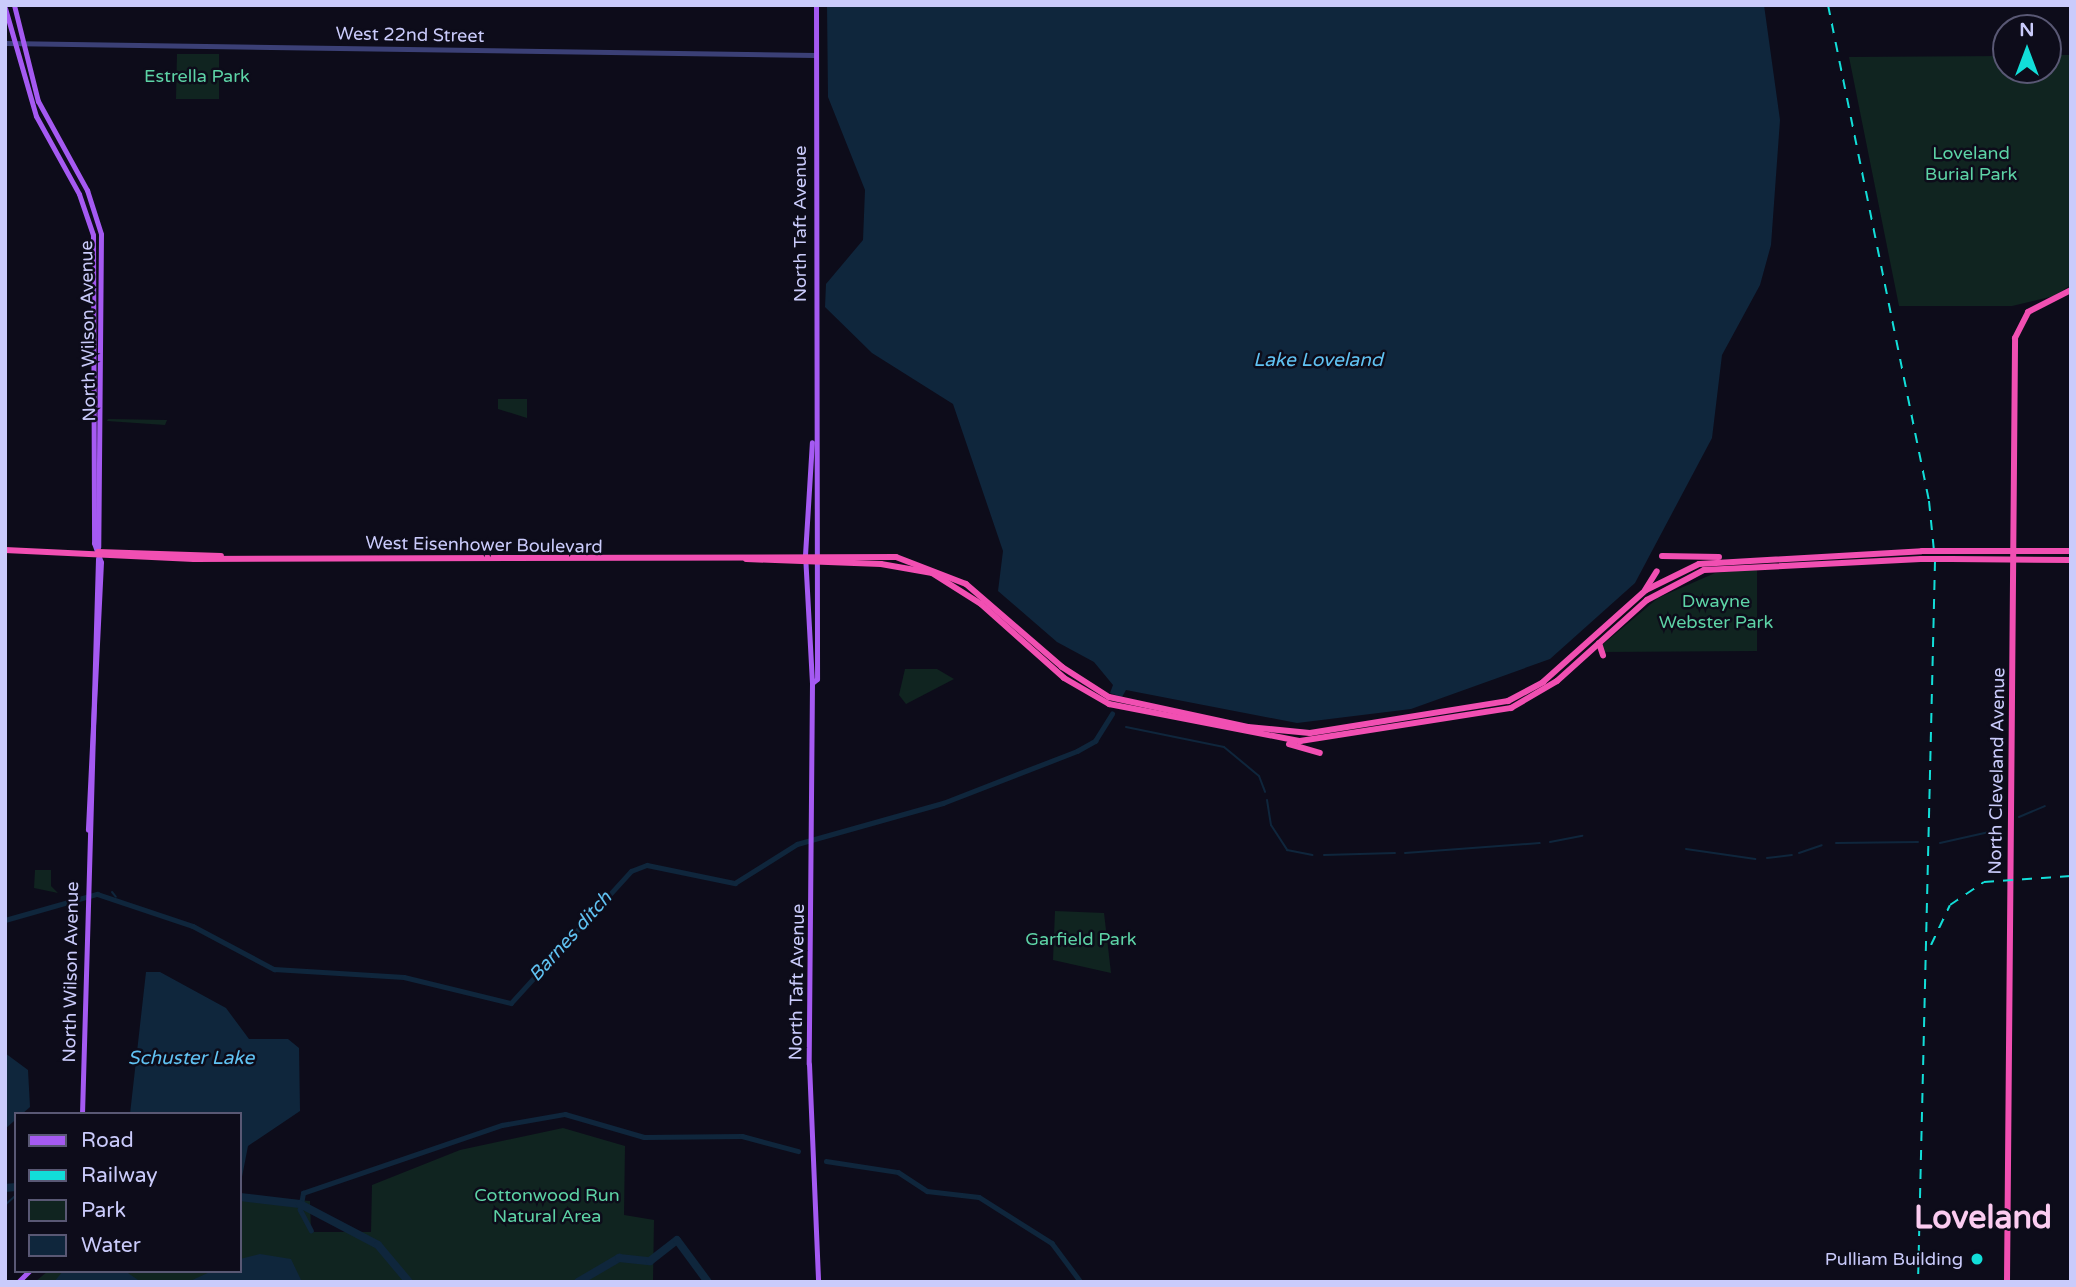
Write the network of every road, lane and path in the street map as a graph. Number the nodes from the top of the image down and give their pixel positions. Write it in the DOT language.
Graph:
graph roads {
  1 [pos="14,5"];
  2 [pos="816,5"];
  3 [pos="5,8"];
  4 [pos="5,43"];
  5 [pos="20,43"];
  6 [pos="814,55"];
  7 [pos="2071,290"];
  8 [pos="2057,299"];
  9 [pos="2071,300"];
  10 [pos="812,442"];
  11 [pos="94,445"];
  12 [pos="102,476"];
  13 [pos="5,550"];
  14 [pos="2014,551"];
  15 [pos="2071,551"];
  16 [pos="98,553"];
  17 [pos="805,555"];
  18 [pos="815,555"];
  19 [pos="1899,555"];
  20 [pos="1951,555"];
  21 [pos="1662,556"];
  22 [pos="1731,558"];
  23 [pos="746,559"];
  24 [pos="2014,559"];
  25 [pos="2071,560"];
  26 [pos="815,563"];
  27 [pos="805,564"];
  28 [pos="1657,571"];
  29 [pos="1645,591"];
  30 [pos="1599,643"];
  31 [pos="1603,655"];
  32 [pos="812,683"];
  33 [pos="1499,704"];
  34 [pos="1491,715"];
  35 [pos="1285,740"];
  36 [pos="1320,753"];
  37 [pos="82,1112"];
  38 [pos="818,1282"];
  39 [pos="2007,1282"];
  1 -- 5 [label="main road, North Wilson Avenue"];
  2 -- 6 [label="main road, North Taft Avenue"];
  3 -- 5 [label="main road, North Wilson Avenue"];
  4 -- 5 [label="street, West 22nd Street"];
  5 -- 6 [label="street, West 22nd Street"];
  5 -- 11 [label="main road, North Wilson Avenue"];
  5 -- 12 [label="main road, North Wilson Avenue"];
  6 -- 10 [label="main road, North Taft Avenue"];
  7 -- 8 [label="highway, North Cleveland Avenue"];
  8 -- 9 [label="highway"];
  8 -- 14 [label="highway, North Cleveland Avenue"];
  10 -- 17 [label="main road, North Taft Avenue"];
  10 -- 18 [label="main road, North Taft Avenue"];
  11 -- 12 [label="main road"];
  11 -- 16 [label="main road, North Wilson Avenue"];
  12 -- 16 [label="main road, North Wilson Avenue"];
  13 -- 16 [label="highway, West Eisenhower Boulevard"];
  14 -- 15 [label="highway"];
  14 -- 20 [label="highway"];
  14 -- 24 [label="highway, North Cleveland Avenue"];
  16 -- 23 [label="highway, West Eisenhower Boulevard"];
  16 -- 37 [label="main road, North Wilson Avenue"];
  17 -- 18 [label="highway, West Eisenhower Boulevard"];
  17 -- 23 [label="highway, West Eisenhower Boulevard"];
  17 -- 27 [label="main road, North Taft Avenue"];
  18 -- 26 [label="main road, North Taft Avenue"];
  18 -- 33 [label="highway, West Eisenhower Boulevard"];
  19 -- 20 [label="highway, bridge"];
  19 -- 22 [label="highway, West Eisenhower Boulevard"];
  19 -- 30 [label="highway, West Eisenhower Boulevard"];
  20 -- 24 [label="highway"];
  21 -- 22 [label="highway"];
  22 -- 29 [label="highway, West Eisenhower Boulevard"];
  23 -- 27 [label="highway, West Eisenhower Boulevard"];
  24 -- 25 [label="highway"];
  24 -- 39 [label="highway, North Cleveland Avenue"];
  26 -- 27 [label="highway, West Eisenhower Boulevard"];
  26 -- 32 [label="main road, North Taft Avenue"];
  26 -- 35 [label="highway, West Eisenhower Boulevard"];
  27 -- 32 [label="main road, North Taft Avenue"];
  28 -- 29 [label="highway"];
  29 -- 33 [label="highway, West Eisenhower Boulevard"];
  30 -- 31 [label="highway"];
  30 -- 34 [label="highway, West Eisenhower Boulevard"];
  32 -- 38 [label="main road, North Taft Avenue"];
  33 -- 34 [label="highway"];
  34 -- 35 [label="highway, West Eisenhower Boulevard"];
  35 -- 36 [label="highway"];
}
